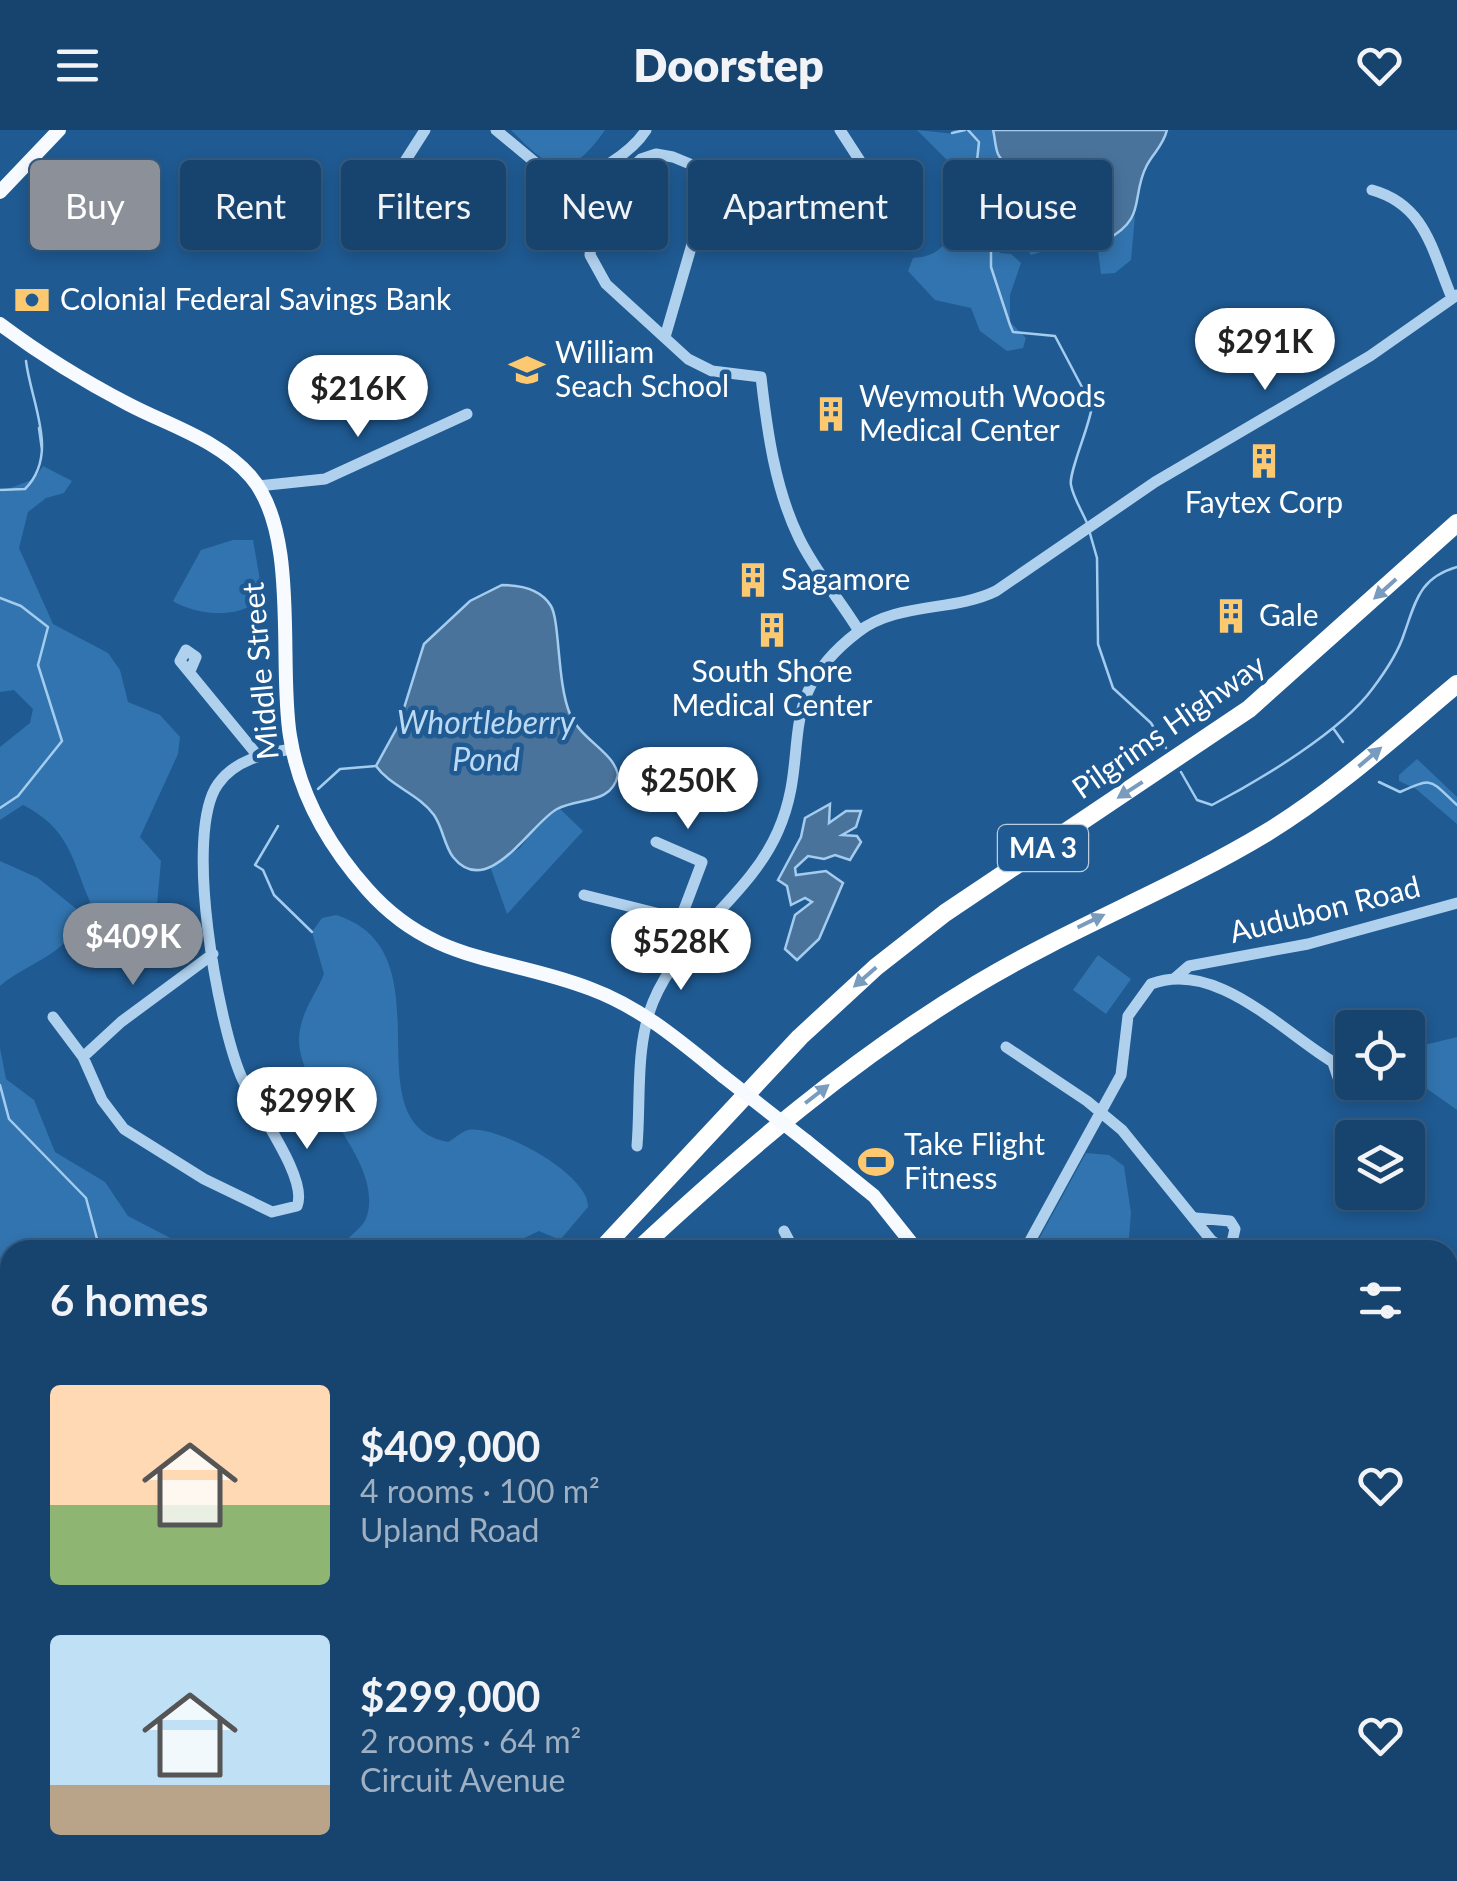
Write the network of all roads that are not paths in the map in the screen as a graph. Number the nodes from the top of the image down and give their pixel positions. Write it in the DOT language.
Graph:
graph roads {
  1 [pos="60,130"];
  2 [pos="425,130"];
  3 [pos="496,130"];
  4 [pos="646,130"];
  5 [pos="840,130"];
  6 [pos="406,160"];
  7 [pos="859,160"];
  8 [pos="1372,190"];
  9 [pos="0,192"];
  10 [pos="1455,296"];
  11 [pos="0,324"];
  12 [pos="665,337"];
  13 [pos="467,414"];
  14 [pos="258,486"];
  15 [pos="1457,524"];
  16 [pos="859,631"];
  17 [pos="190,671"];
  18 [pos="1457,684"];
  19 [pos="292,749"];
  20 [pos="258,756"];
  21 [pos="656,842"];
  22 [pos="584,894"];
  23 [pos="1457,903"];
  24 [pos="680,919"];
  25 [pos="213,954"];
  26 [pos="674,964"];
  27 [pos="1204,966"];
  28 [pos="1174,979"];
  29 [pos="1201,980"];
  30 [pos="54,1017"];
  31 [pos="648,1017"];
  32 [pos="1006,1046"];
  33 [pos="83,1057"];
  34 [pos="1334,1063"];
  35 [pos="1335,1066"];
  36 [pos="1102,1112"];
  37 [pos="768,1134"];
  38 [pos="637,1146"];
  39 [pos="1196,1218"];
  40 [pos="784,1231"];
  41 [pos="609,1240"];
  42 [pos="649,1240"];
  43 [pos="665,1240"];
  44 [pos="789,1240"];
  45 [pos="909,1240"];
  46 [pos="1031,1240"];
  1 -- 9 [label="main road"];
  2 -- 6 [label="street"];
  3 -- 4 [label="street"];
  5 -- 7 [label="street"];
  8 -- 10 [label="street"];
  10 -- 16 [label="street"];
  11 -- 14 [label="main road, Middle Street"];
  12 -- 12 [label="street"];
  12 -- 16 [label="street"];
  13 -- 14 [label="street"];
  14 -- 19 [label="main road, Middle Street"];
  15 -- 41 [label="highway, Pilgrims Highway / MA 3, one-way"];
  16 -- 26 [label="street"];
  17 -- 20 [label="street"];
  37 -- 18 [label="highway, one-way"];
  19 -- 20 [label="street"];
  19 -- 31 [label="main road, Middle Street"];
  20 -- 25 [label="street"];
  21 -- 24 [label="street"];
  22 -- 24 [label="street"];
  23 -- 27 [label="street, Audubon Road"];
  24 -- 26 [label="street"];
  25 -- 33 [label="street"];
  25 -- 33 [label="street"];
  26 -- 31 [label="street"];
  27 -- 28 [label="street, Audubon Road"];
  27 -- 29 [label="street, Audubon Road"];
  28 -- 29 [label="street"];
  28 -- 36 [label="street, Audubon Road"];
  29 -- 34 [label="street"];
  30 -- 33 [label="street"];
  31 -- 38 [label="street"];
  31 -- 45 [label="main road, Middle Street, bridge"];
  32 -- 36 [label="street"];
  34 -- 35 [label="street"];
  36 -- 39 [label="street"];
  36 -- 46 [label="street, Audubon Road"];
  37 -- 42 [label="highway"];
  37 -- 43 [label="highway"];
  40 -- 44 [label="street"];
}
